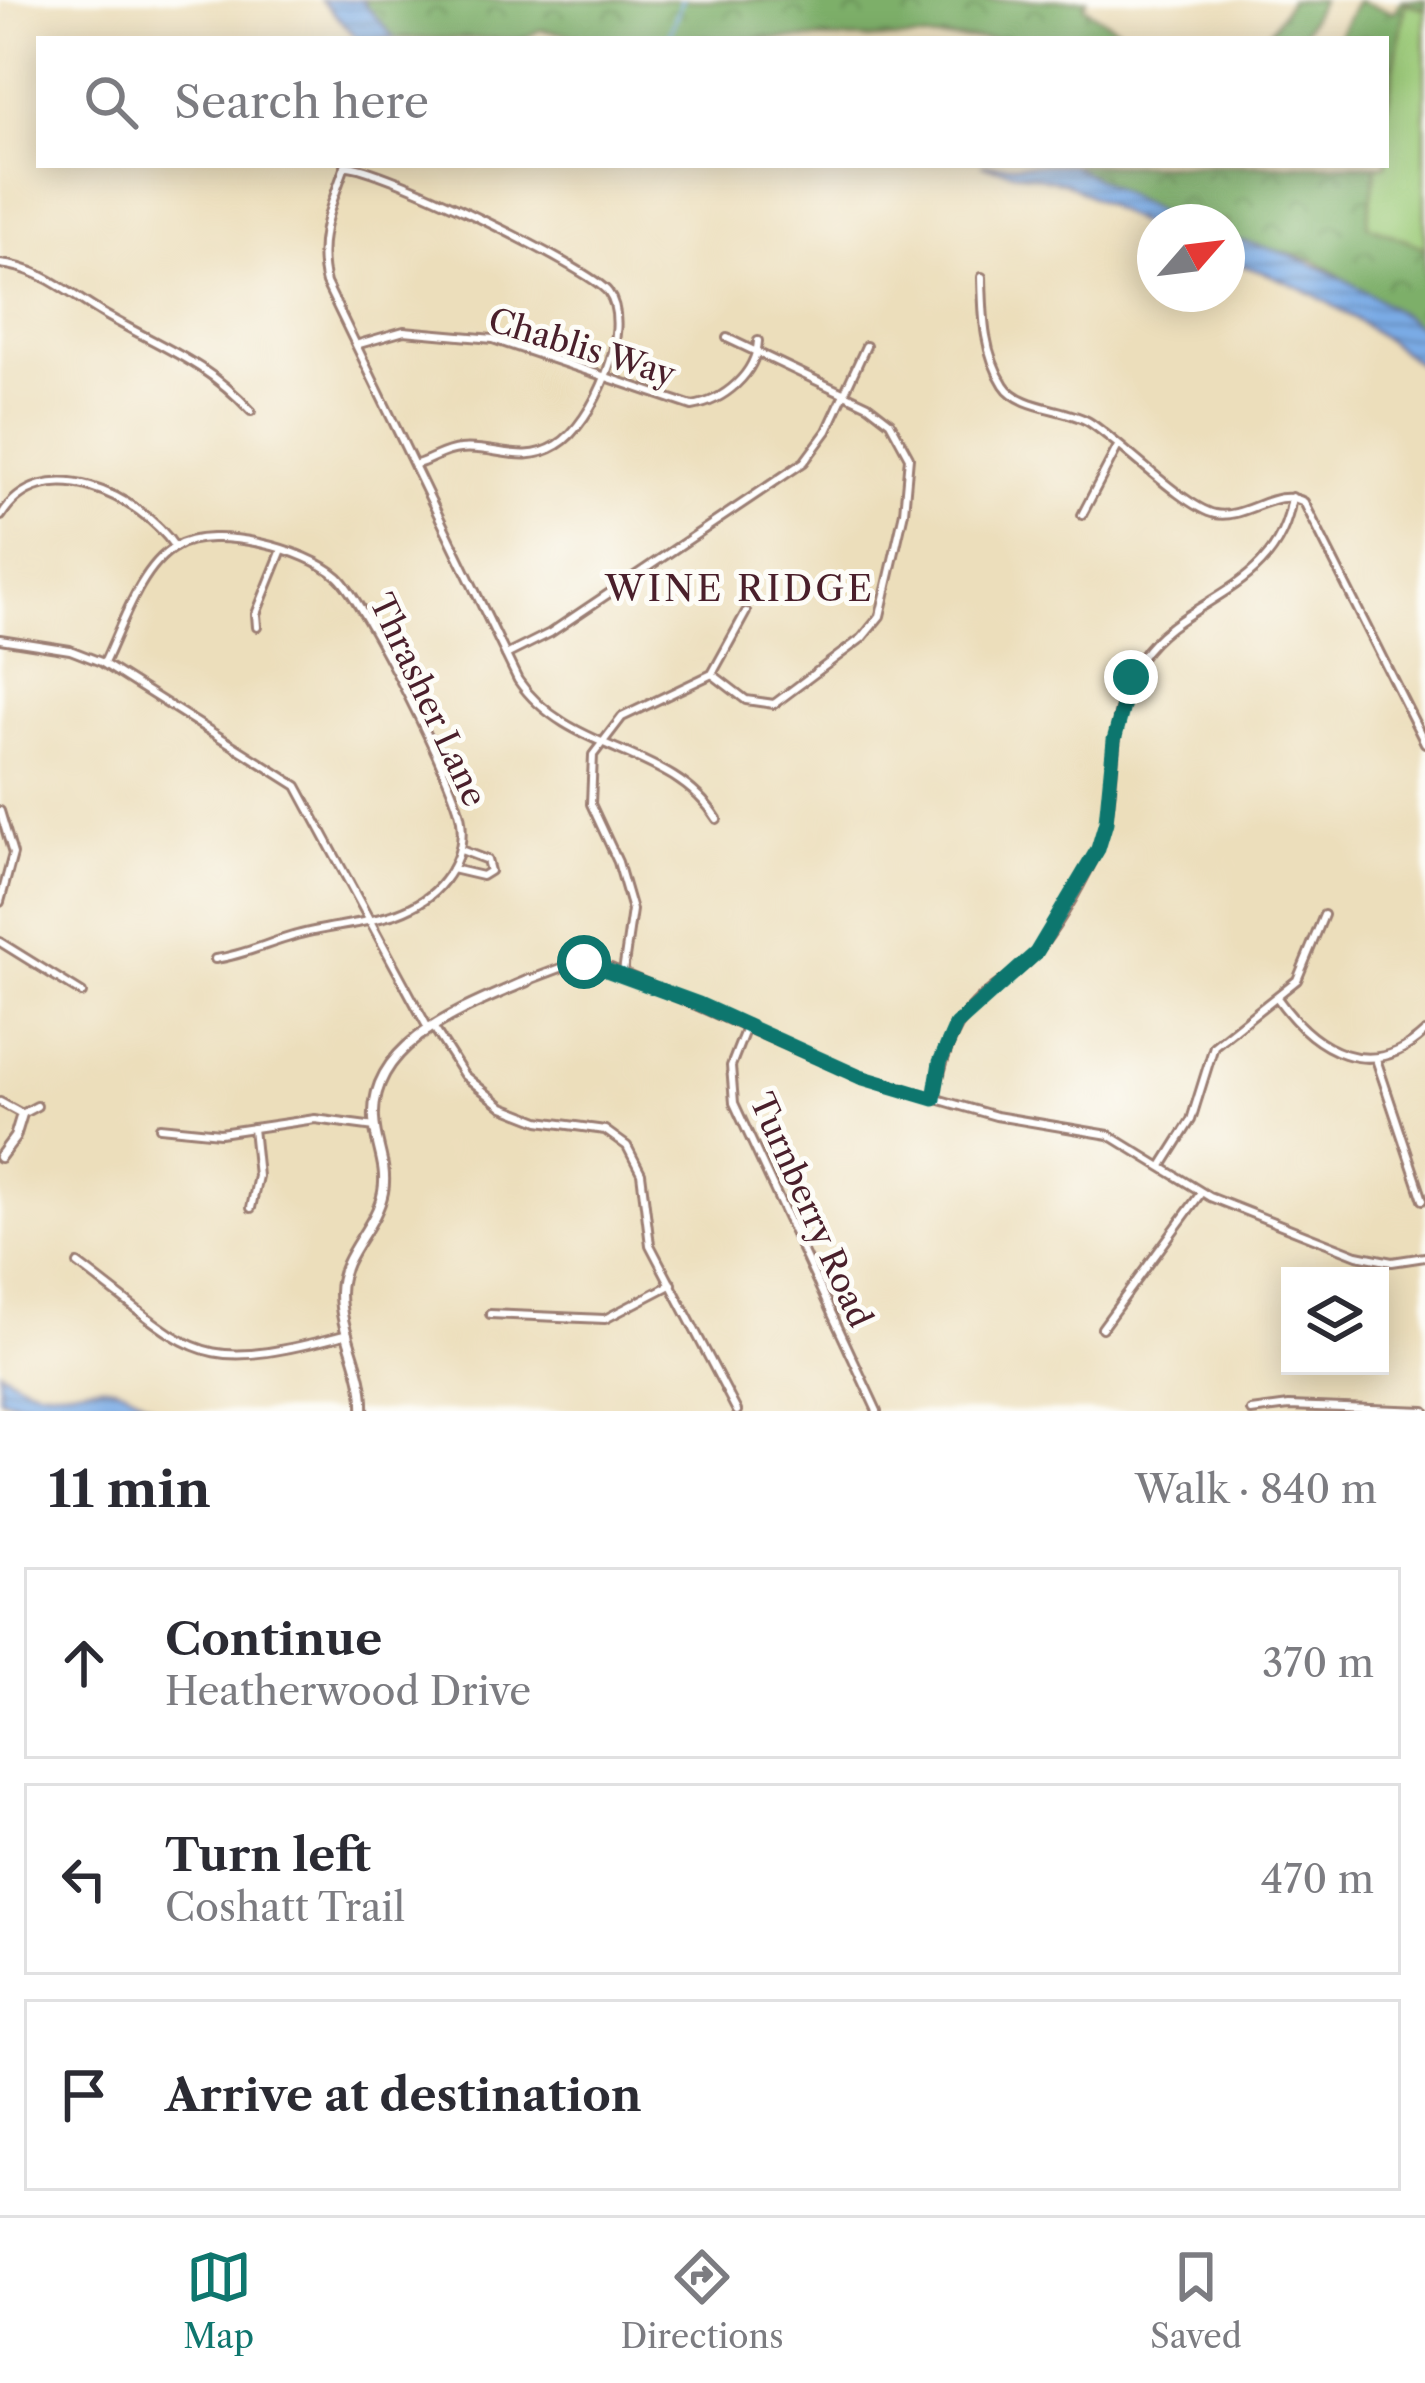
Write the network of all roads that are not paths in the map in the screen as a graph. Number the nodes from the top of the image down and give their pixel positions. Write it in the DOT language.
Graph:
graph roads {
  1 [pos="343,168"];
  2 [pos="351,168"];
  3 [pos="0,264"];
  4 [pos="982,277"];
  5 [pos="727,338"];
  6 [pos="758,341"];
  7 [pos="359,344"];
  8 [pos="866,346"];
  9 [pos="757,354"];
  10 [pos="602,377"];
  11 [pos="845,395"];
  12 [pos="251,411"];
  13 [pos="1117,448"];
  14 [pos="417,464"];
  15 [pos="1292,496"];
  16 [pos="1082,515"];
  17 [pos="1,516"];
  18 [pos="175,547"];
  19 [pos="280,552"];
  20 [pos="746,611"];
  21 [pos="256,627"];
  22 [pos="0,639"];
  23 [pos="506,655"];
  24 [pos="104,663"];
  25 [pos="712,674"];
  26 [pos="1425,743"];
  27 [pos="598,745"];
  28 [pos="0,811"];
  29 [pos="717,819"];
  30 [pos="461,850"];
  31 [pos="452,869"];
  32 [pos="0,902"];
  33 [pos="1324,916"];
  34 [pos="369,920"];
  35 [pos="0,942"];
  36 [pos="214,959"];
  37 [pos="623,972"];
  38 [pos="529,980"];
  39 [pos="82,993"];
  40 [pos="1278,999"];
  41 [pos="747,1025"];
  42 [pos="432,1029"];
  43 [pos="1425,1032"];
  44 [pos="1376,1059"];
  45 [pos="934,1099"];
  46 [pos="0,1102"];
  47 [pos="37,1106"];
  48 [pos="22,1114"];
  49 [pos="160,1127"];
  50 [pos="375,1127"];
  51 [pos="254,1128"];
  52 [pos="0,1157"];
  53 [pos="1162,1166"];
  54 [pos="1201,1193"];
  55 [pos="1423,1200"];
  56 [pos="251,1208"];
  57 [pos="1425,1257"];
  58 [pos="78,1264"];
  59 [pos="672,1284"];
  60 [pos="490,1314"];
  61 [pos="1102,1328"];
  62 [pos="348,1334"];
  63 [pos="363,1411"];
  64 [pos="737,1411"];
  65 [pos="877,1411"];
  66 [pos="1251,1411"];
  67 [pos="1425,1411"];
  1 -- 7 [label="street"];
  2 -- 10 [label="street"];
  3 -- 12 [label="street"];
  4 -- 13 [label="street"];
  5 -- 9 [label="street"];
  6 -- 9 [label="street"];
  7 -- 10 [label="street, Chablis Way"];
  7 -- 14 [label="street"];
  8 -- 11 [label="street"];
  9 -- 10 [label="street, Chablis Way"];
  9 -- 11 [label="street"];
  10 -- 14 [label="street"];
  11 -- 23 [label="street"];
  11 -- 25 [label="street"];
  13 -- 15 [label="street"];
  13 -- 16 [label="street"];
  14 -- 23 [label="street"];
  15 -- 26 [label="street"];
  15 -- 45 [label="street"];
  17 -- 18 [label="street"];
  18 -- 19 [label="street, Thrasher Lane"];
  18 -- 24 [label="street"];
  19 -- 21 [label="street"];
  19 -- 30 [label="street, Thrasher Lane"];
  20 -- 25 [label="street"];
  22 -- 24 [label="street"];
  23 -- 27 [label="street"];
  24 -- 34 [label="street"];
  25 -- 27 [label="street"];
  27 -- 29 [label="street"];
  27 -- 37 [label="street"];
  28 -- 32 [label="street"];
  30 -- 31 [label="street, Thrasher Lane"];
  30 -- 31 [label="street"];
  31 -- 34 [label="street"];
  33 -- 40 [label="street"];
  34 -- 36 [label="street"];
  34 -- 42 [label="street"];
  35 -- 39 [label="street"];
  37 -- 38 [label="street"];
  37 -- 41 [label="street"];
  38 -- 42 [label="street"];
  40 -- 44 [label="street"];
  40 -- 53 [label="street"];
  41 -- 45 [label="street"];
  41 -- 65 [label="street, Turnberry Road"];
  42 -- 50 [label="street"];
  42 -- 59 [label="street"];
  43 -- 44 [label="street"];
  44 -- 55 [label="street"];
  45 -- 53 [label="street"];
  46 -- 48 [label="street"];
  47 -- 48 [label="street"];
  48 -- 52 [label="street"];
  49 -- 51 [label="street"];
  50 -- 51 [label="street"];
  50 -- 62 [label="street"];
  51 -- 56 [label="street"];
  53 -- 54 [label="street"];
  54 -- 57 [label="street"];
  54 -- 61 [label="street"];
  58 -- 62 [label="street"];
  59 -- 60 [label="street"];
  59 -- 64 [label="street"];
  62 -- 63 [label="street"];
  66 -- 67 [label="street"];
}
